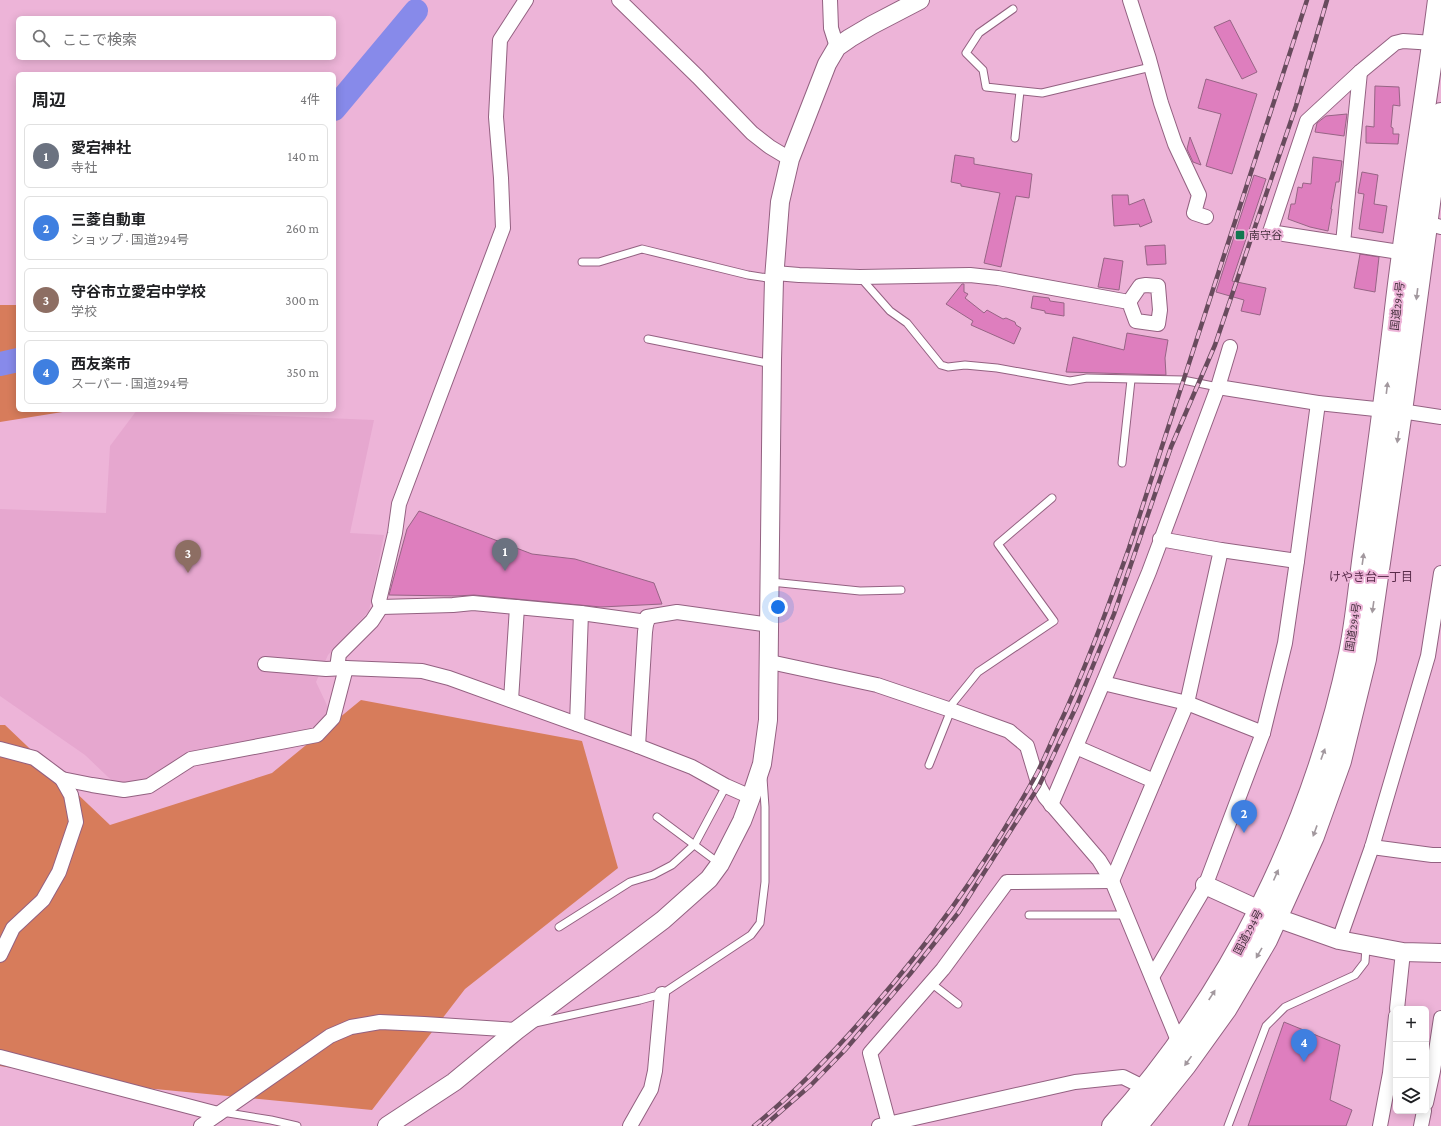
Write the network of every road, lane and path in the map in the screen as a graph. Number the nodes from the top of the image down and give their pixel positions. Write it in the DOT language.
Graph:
graph roads {
  1 [pos="526,0"];
  2 [pos="619,0"];
  3 [pos="830,0"];
  4 [pos="920,0"];
  5 [pos="1130,0"];
  6 [pos="1432,0"];
  7 [pos="1439,0"];
  8 [pos="1013,9"];
  9 [pos="1434,43"];
  10 [pos="838,47"];
  11 [pos="1151,66"];
  12 [pos="1360,72"];
  13 [pos="1020,91"];
  14 [pos="1441,114"];
  15 [pos="1015,138"];
  16 [pos="790,159"];
  17 [pos="1206,217"];
  18 [pos="1434,225"];
  19 [pos="1343,243"];
  20 [pos="1413,254"];
  21 [pos="582,262"];
  22 [pos="775,276"];
  23 [pos="860,277"];
  24 [pos="1129,302"];
  25 [pos="648,339"];
  26 [pos="1230,346"];
  27 [pos="772,364"];
  28 [pos="1131,380"];
  29 [pos="1218,387"];
  30 [pos="1318,403"];
  31 [pos="1393,411"];
  32 [pos="1441,417"];
  33 [pos="1122,463"];
  34 [pos="1052,498"];
  35 [pos="1160,539"];
  36 [pos="1221,550"];
  37 [pos="1296,561"];
  38 [pos="1441,573"];
  39 [pos="771,582"];
  40 [pos="901,590"];
  41 [pos="381,607"];
  42 [pos="517,607"];
  43 [pos="581,613"];
  44 [pos="647,622"];
  45 [pos="770,625"];
  46 [pos="770,662"];
  47 [pos="265,664"];
  48 [pos="341,668"];
  49 [pos="1104,683"];
  50 [pos="510,700"];
  51 [pos="1187,703"];
  52 [pos="950,709"];
  53 [pos="577,724"];
  54 [pos="1263,733"];
  55 [pos="638,746"];
  56 [pos="1076,747"];
  57 [pos="0,749"];
  58 [pos="762,764"];
  59 [pos="929,766"];
  60 [pos="62,779"];
  61 [pos="1154,782"];
  62 [pos="726,786"];
  63 [pos="751,797"];
  64 [pos="1051,805"];
  65 [pos="657,816"];
  66 [pos="695,844"];
  67 [pos="1372,847"];
  68 [pos="1441,855"];
  69 [pos="720,864"];
  70 [pos="1112,881"];
  71 [pos="1205,885"];
  72 [pos="1268,914"];
  73 [pos="1029,915"];
  74 [pos="1126,915"];
  75 [pos="559,927"];
  76 [pos="1339,940"];
  77 [pos="1366,946"];
  78 [pos="1403,952"];
  79 [pos="1441,953"];
  80 [pos="0,955"];
  81 [pos="1152,977"];
  82 [pos="930,983"];
  83 [pos="662,994"];
  84 [pos="958,1004"];
  85 [pos="1397,1006"];
  86 [pos="1441,1018"];
  87 [pos="520,1028"];
  88 [pos="1179,1043"];
  89 [pos="0,1057"];
  90 [pos="1433,1071"];
  91 [pos="1393,1073"];
  92 [pos="1145,1088"];
  93 [pos="1429,1089"];
  94 [pos="220,1112"];
  95 [pos="1423,1114"];
  96 [pos="884,1125"];
  97 [pos="201,1126"];
  98 [pos="296,1126"];
  99 [pos="388,1126"];
  100 [pos="630,1126"];
  101 [pos="1113,1126"];
  102 [pos="1136,1126"];
  103 [pos="1228,1126"];
  104 [pos="1380,1126"];
  105 [pos="1421,1126"];
  1 -- 41 [label="street"];
  2 -- 16 [label="street"];
  3 -- 10 [label="street"];
  4 -- 10 [label="street"];
  5 -- 11 [label="street"];
  6 -- 9 [label="highway"];
  7 -- 9 [label="highway, 国道294号"];
  8 -- 13 [label="lane"];
  9 -- 12 [label="street"];
  9 -- 20 [label="highway, 国道294号"];
  10 -- 16 [label="street"];
  11 -- 13 [label="lane"];
  11 -- 17 [label="street"];
  12 -- 19 [label="street"];
  12 -- 19 [label="street"];
  13 -- 15 [label="lane"];
  14 -- 18 [label="highway, 国道294号"];
  16 -- 22 [label="street"];
  18 -- 20 [label="highway, 国道294号"];
  19 -- 20 [label="street"];
  20 -- 31 [label="highway, 国道294号"];
  21 -- 22 [label="lane"];
  22 -- 23 [label="street"];
  22 -- 27 [label="street"];
  23 -- 24 [label="street"];
  23 -- 28 [label="lane"];
  25 -- 27 [label="lane"];
  26 -- 29 [label="street"];
  27 -- 39 [label="street"];
  28 -- 29 [label="lane"];
  28 -- 33 [label="lane"];
  29 -- 30 [label="street"];
  29 -- 35 [label="street"];
  30 -- 31 [label="street"];
  30 -- 37 [label="street"];
  31 -- 32 [label="street"];
  31 -- 72 [label="highway, 国道294号"];
  34 -- 52 [label="lane"];
  35 -- 36 [label="street"];
  35 -- 49 [label="street"];
  36 -- 37 [label="street"];
  36 -- 51 [label="street"];
  37 -- 54 [label="street"];
  38 -- 67 [label="street"];
  39 -- 40 [label="lane"];
  39 -- 45 [label="street"];
  41 -- 42 [label="street"];
  41 -- 48 [label="street"];
  42 -- 43 [label="street"];
  42 -- 50 [label="street"];
  43 -- 44 [label="street"];
  43 -- 53 [label="street"];
  44 -- 45 [label="street"];
  44 -- 55 [label="street"];
  45 -- 46 [label="street"];
  46 -- 52 [label="street"];
  46 -- 58 [label="street"];
  47 -- 48 [label="street"];
  48 -- 50 [label="street"];
  48 -- 60 [label="street"];
  49 -- 51 [label="street"];
  49 -- 56 [label="street"];
  50 -- 53 [label="street"];
  51 -- 54 [label="street"];
  51 -- 61 [label="street"];
  52 -- 59 [label="lane"];
  52 -- 64 [label="street"];
  53 -- 55 [label="street"];
  54 -- 71 [label="street"];
  55 -- 62 [label="street"];
  56 -- 61 [label="street"];
  56 -- 64 [label="street"];
  57 -- 60 [label="street"];
  58 -- 63 [label="street"];
  58 -- 83 [label="lane"];
  60 -- 80 [label="street"];
  61 -- 70 [label="street"];
  62 -- 63 [label="street"];
  62 -- 66 [label="lane"];
  63 -- 69 [label="street"];
  64 -- 70 [label="street"];
  65 -- 66 [label="lane"];
  66 -- 69 [label="lane"];
  66 -- 75 [label="lane"];
  67 -- 68 [label="street"];
  67 -- 76 [label="street"];
  69 -- 87 [label="street"];
  70 -- 74 [label="street"];
  70 -- 82 [label="street"];
  71 -- 72 [label="street"];
  71 -- 81 [label="street"];
  72 -- 76 [label="street"];
  88 -- 72 [label="highway, 国道294号, one-way"];
  72 -- 102 [label="highway, 国道294号, one-way"];
  73 -- 74 [label="lane"];
  74 -- 81 [label="street"];
  76 -- 77 [label="street"];
  77 -- 78 [label="street"];
  77 -- 103 [label="lane"];
  78 -- 79 [label="street"];
  78 -- 85 [label="street"];
  81 -- 88 [label="street"];
  82 -- 84 [label="lane"];
  82 -- 96 [label="street"];
  83 -- 87 [label="lane"];
  83 -- 100 [label="street"];
  86 -- 90 [label="street"];
  87 -- 94 [label="street"];
  87 -- 99 [label="street"];
  88 -- 92 [label="highway, 国道294号"];
  89 -- 94 [label="street"];
  90 -- 93 [label="street"];
  91 -- 104 [label="street"];
  92 -- 96 [label="street"];
  92 -- 101 [label="highway, 国道294号"];
  94 -- 97 [label="street"];
  94 -- 98 [label="lane"];
  95 -- 105 [label="street"];
}
